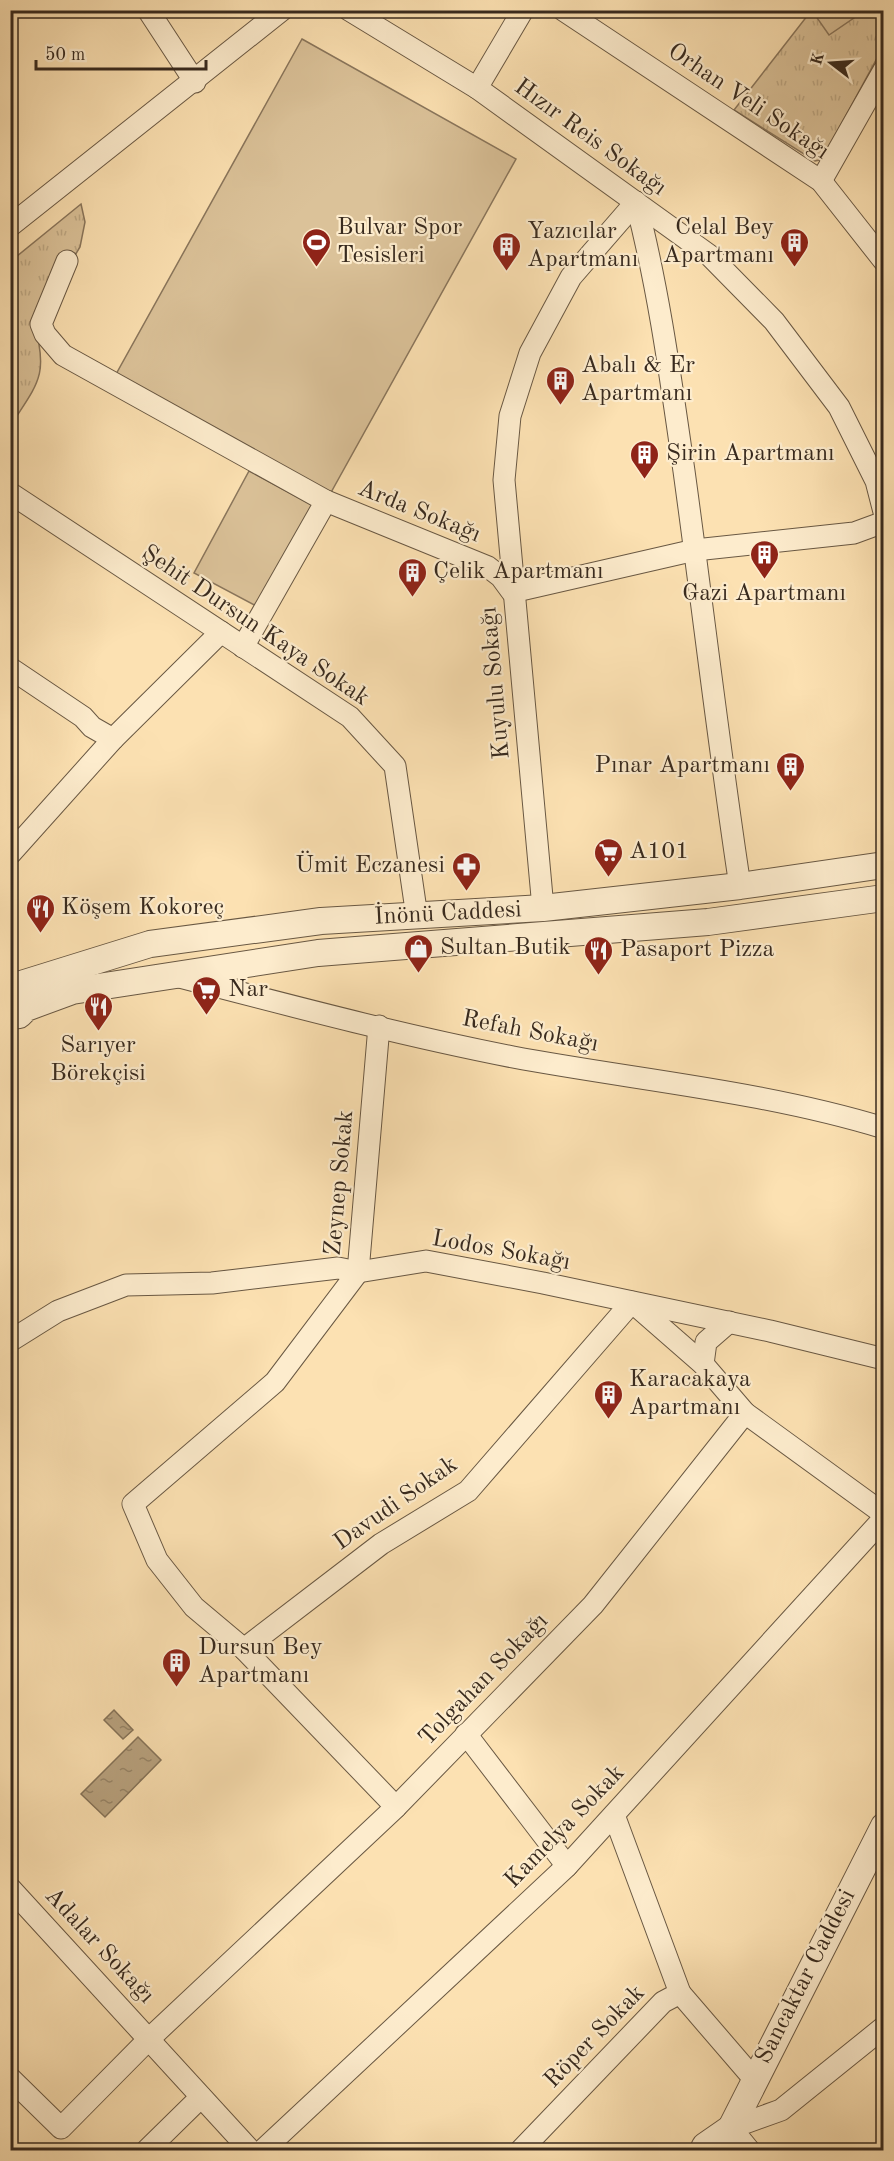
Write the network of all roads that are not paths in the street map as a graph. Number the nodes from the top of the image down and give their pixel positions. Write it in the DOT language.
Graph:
graph roads {
  1 [pos="148,10"];
  2 [pos="282,10"];
  3 [pos="349,10"];
  4 [pos="523,10"];
  5 [pos="563,10"];
  6 [pos="884,70"];
  7 [pos="195,82"];
  8 [pos="477,88"];
  9 [pos="821,181"];
  10 [pos="636,202"];
  11 [pos="10,226"];
  12 [pos="67,261"];
  13 [pos="884,261"];
  14 [pos="10,493"];
  15 [pos="326,501"];
  16 [pos="884,512"];
  17 [pos="884,522"];
  18 [pos="695,550"];
  19 [pos="512,592"];
  20 [pos="220,632"];
  21 [pos="243,647"];
  22 [pos="10,668"];
  23 [pos="113,739"];
  24 [pos="10,854"];
  25 [pos="884,865"];
  26 [pos="740,886"];
  27 [pos="884,898"];
  28 [pos="543,908"];
  29 [pos="417,917"];
  30 [pos="170,975"];
  31 [pos="15,994"];
  32 [pos="379,1026"];
  33 [pos="884,1128"];
  34 [pos="358,1272"];
  35 [pos="632,1302"];
  36 [pos="729,1322"];
  37 [pos="10,1341"];
  38 [pos="884,1359"];
  39 [pos="703,1365"];
  40 [pos="745,1413"];
  41 [pos="884,1516"];
  42 [pos="244,1649"];
  43 [pos="466,1734"];
  44 [pos="396,1807"];
  45 [pos="614,1815"];
  46 [pos="884,1826"];
  47 [pos="567,1866"];
  48 [pos="10,1888"];
  49 [pos="680,1993"];
  50 [pos="884,2027"];
  51 [pos="149,2039"];
  52 [pos="10,2078"];
  53 [pos="754,2079"];
  54 [pos="201,2097"];
  55 [pos="730,2139"];
  56 [pos="147,2151"];
  57 [pos="250,2151"];
  58 [pos="263,2151"];
  59 [pos="521,2151"];
  60 [pos="703,2151"];
  61 [pos="749,2151"];
  1 -- 7 [label="street"];
  2 -- 7 [label="street"];
  3 -- 8 [label="street, Hızır Reis Sokağı"];
  4 -- 8 [label="street, Hızır Reis Sokağı"];
  5 -- 9 [label="street, Orhan Veli Sokağı"];
  6 -- 9 [label="street"];
  7 -- 11 [label="street"];
  8 -- 10 [label="street, Hızır Reis Sokağı"];
  9 -- 13 [label="street, Orhan Veli Sokağı"];
  10 -- 16 [label="street, Hızır Reis Sokağı"];
  10 -- 18 [label="street"];
  10 -- 19 [label="street, Kuyulu Sokağı"];
  12 -- 15 [label="street, Arda Sokağı"];
  14 -- 20 [label="street, Şehit Dursun Kaya Sokak"];
  15 -- 19 [label="street, Arda Sokağı"];
  15 -- 21 [label="street"];
  17 -- 18 [label="street"];
  18 -- 19 [label="street"];
  18 -- 26 [label="street"];
  19 -- 28 [label="street, Kuyulu Sokağı"];
  20 -- 21 [label="street, Şehit Dursun Kaya Sokak"];
  20 -- 23 [label="street"];
  21 -- 29 [label="street, Şehit Dursun Kaya Sokak"];
  22 -- 23 [label="street"];
  23 -- 24 [label="street"];
  25 -- 26 [label="street, İnönü Caddesi"];
  26 -- 28 [label="street, İnönü Caddesi"];
  27 -- 30 [label="street, İnönü Caddesi"];
  28 -- 29 [label="street, İnönü Caddesi"];
  29 -- 31 [label="street, İnönü Caddesi"];
  30 -- 31 [label="street, İnönü Caddesi"];
  30 -- 32 [label="street, Refah Sokağı"];
  32 -- 33 [label="street, Refah Sokağı"];
  32 -- 34 [label="street, Zeynep Sokak"];
  34 -- 35 [label="street, Lodos Sokağı"];
  34 -- 37 [label="street, Lodos Sokağı"];
  34 -- 42 [label="street, Zeynep Sokak"];
  35 -- 36 [label="street, Lodos Sokağı"];
  35 -- 39 [label="street"];
  35 -- 42 [label="street, Davudi Sokak"];
  36 -- 38 [label="street, Lodos Sokağı"];
  36 -- 39 [label="street"];
  39 -- 40 [label="street"];
  40 -- 41 [label="street"];
  40 -- 43 [label="street, Tolgahan Sokağı"];
  41 -- 45 [label="street, Kamelya Sokak"];
  42 -- 44 [label="street"];
  43 -- 44 [label="street, Tolgahan Sokağı"];
  43 -- 47 [label="street"];
  44 -- 51 [label="street, Tolgahan Sokağı"];
  45 -- 47 [label="street, Kamelya Sokak"];
  45 -- 49 [label="street"];
  46 -- 53 [label="street, Sancaktar Caddesi"];
  47 -- 58 [label="street, Kamelya Sokak"];
  48 -- 51 [label="street, Adalar Sokağı"];
  49 -- 53 [label="street, Röper Sokak"];
  49 -- 59 [label="street, Röper Sokak"];
  50 -- 55 [label="street"];
  51 -- 52 [label="street, Tolgahan Sokağı"];
  51 -- 54 [label="street"];
  53 -- 55 [label="street, Sancaktar Caddesi"];
  54 -- 56 [label="street"];
  54 -- 57 [label="street"];
  55 -- 60 [label="street"];
  55 -- 61 [label="street"];
}
